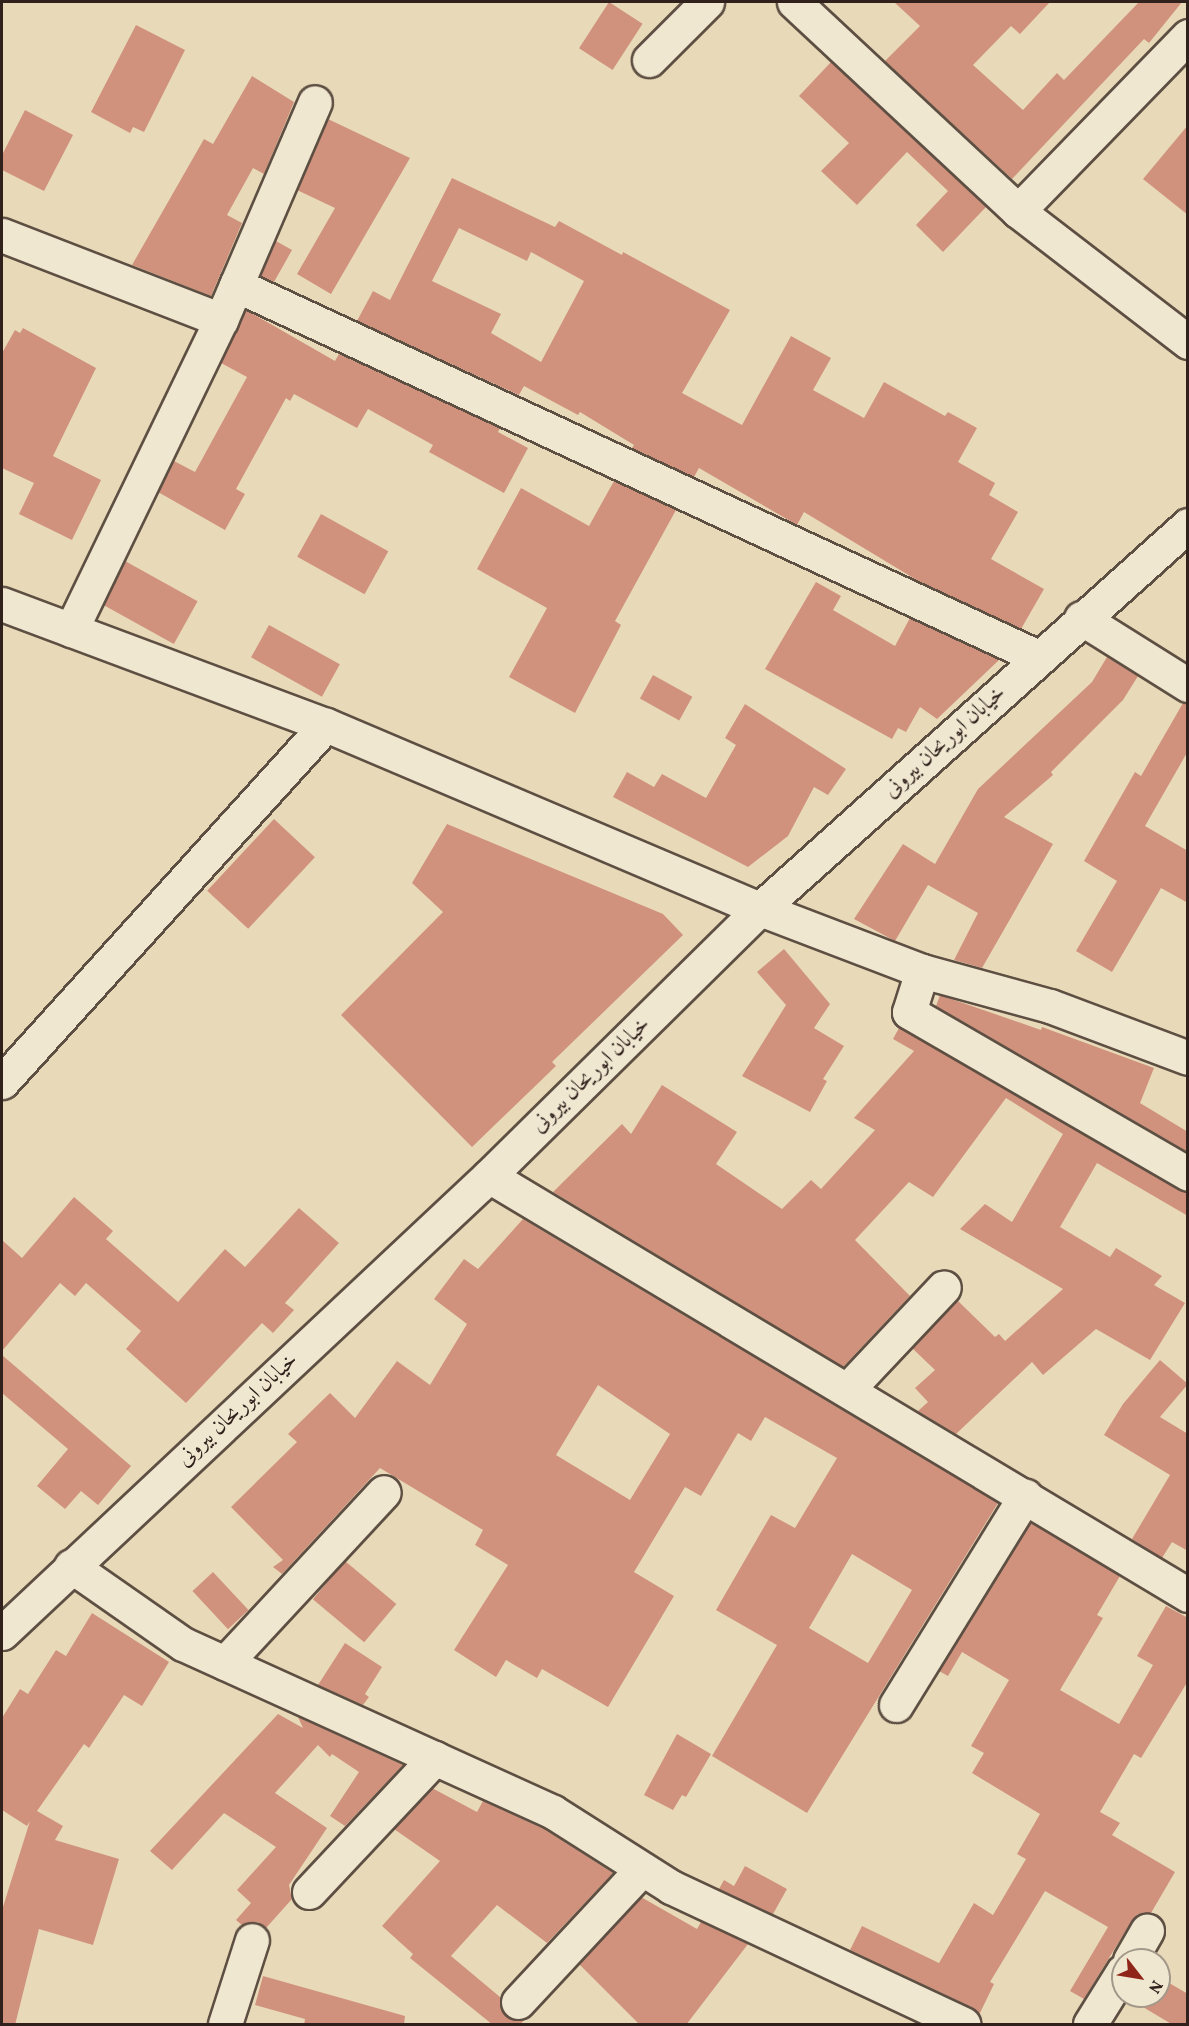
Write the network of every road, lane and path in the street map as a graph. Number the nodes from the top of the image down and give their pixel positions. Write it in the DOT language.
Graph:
graph roads {
  1 [pos="707,2"];
  2 [pos="794,2"];
  3 [pos="1188,36"];
  4 [pos="649,60"];
  5 [pos="315,102"];
  6 [pos="1018,211"];
  7 [pos="2,235"];
  8 [pos="236,285"];
  9 [pos="221,320"];
  10 [pos="1188,342"];
  11 [pos="1188,525"];
  12 [pos="2,604"];
  13 [pos="1081,618"];
  14 [pos="71,630"];
  15 [pos="1038,657"];
  16 [pos="1188,685"];
  17 [pos="326,725"];
  18 [pos="760,909"];
  19 [pos="922,971"];
  20 [pos="1188,1058"];
  21 [pos="2,1082"];
  22 [pos="1188,1174"];
  23 [pos="489,1176"];
  24 [pos="944,1287"];
  25 [pos="847,1390"];
  26 [pos="384,1492"];
  27 [pos="1025,1496"];
  28 [pos="71,1566"];
  29 [pos="1188,1595"];
  30 [pos="2,1633"];
  31 [pos="225,1664"];
  32 [pos="896,1705"];
  33 [pos="435,1758"];
  34 [pos="640,1870"];
  35 [pos="309,1892"];
  36 [pos="1147,1931"];
  37 [pos="252,1940"];
  38 [pos="1137,1948"];
  39 [pos="1111,1991"];
  40 [pos="518,2002"];
  41 [pos="225,2025"];
  42 [pos="963,2025"];
  43 [pos="1090,2025"];
  1 -- 4 [label="street"];
  2 -- 6 [label="street"];
  3 -- 6 [label="street"];
  5 -- 8 [label="street"];
  6 -- 10 [label="street"];
  7 -- 9 [label="street"];
  8 -- 9 [label="street"];
  8 -- 15 [label="street"];
  9 -- 14 [label="street"];
  11 -- 13 [label="street, خیابان ابوریحان بیرونی"];
  12 -- 14 [label="street"];
  13 -- 15 [label="street, خیابان ابوریحان بیرونی"];
  13 -- 16 [label="street"];
  14 -- 17 [label="street"];
  15 -- 18 [label="street, خیابان ابوریحان بیرونی"];
  17 -- 18 [label="street"];
  17 -- 21 [label="street"];
  18 -- 19 [label="street"];
  18 -- 23 [label="street, خیابان ابوریحان بیرونی"];
  19 -- 20 [label="street"];
  19 -- 22 [label="street"];
  23 -- 25 [label="street"];
  23 -- 28 [label="street, خیابان ابوریحان بیرونی"];
  24 -- 25 [label="street"];
  25 -- 27 [label="street"];
  26 -- 31 [label="street"];
  27 -- 29 [label="street"];
  27 -- 32 [label="street"];
  28 -- 30 [label="street, خیابان ابوریحان بیرونی"];
  28 -- 31 [label="street"];
  31 -- 33 [label="street"];
  33 -- 34 [label="street"];
  33 -- 35 [label="street"];
  34 -- 40 [label="street"];
  34 -- 42 [label="street"];
  36 -- 38 [label="street"];
  37 -- 41 [label="street"];
  39 -- 43 [label="street"];
}
